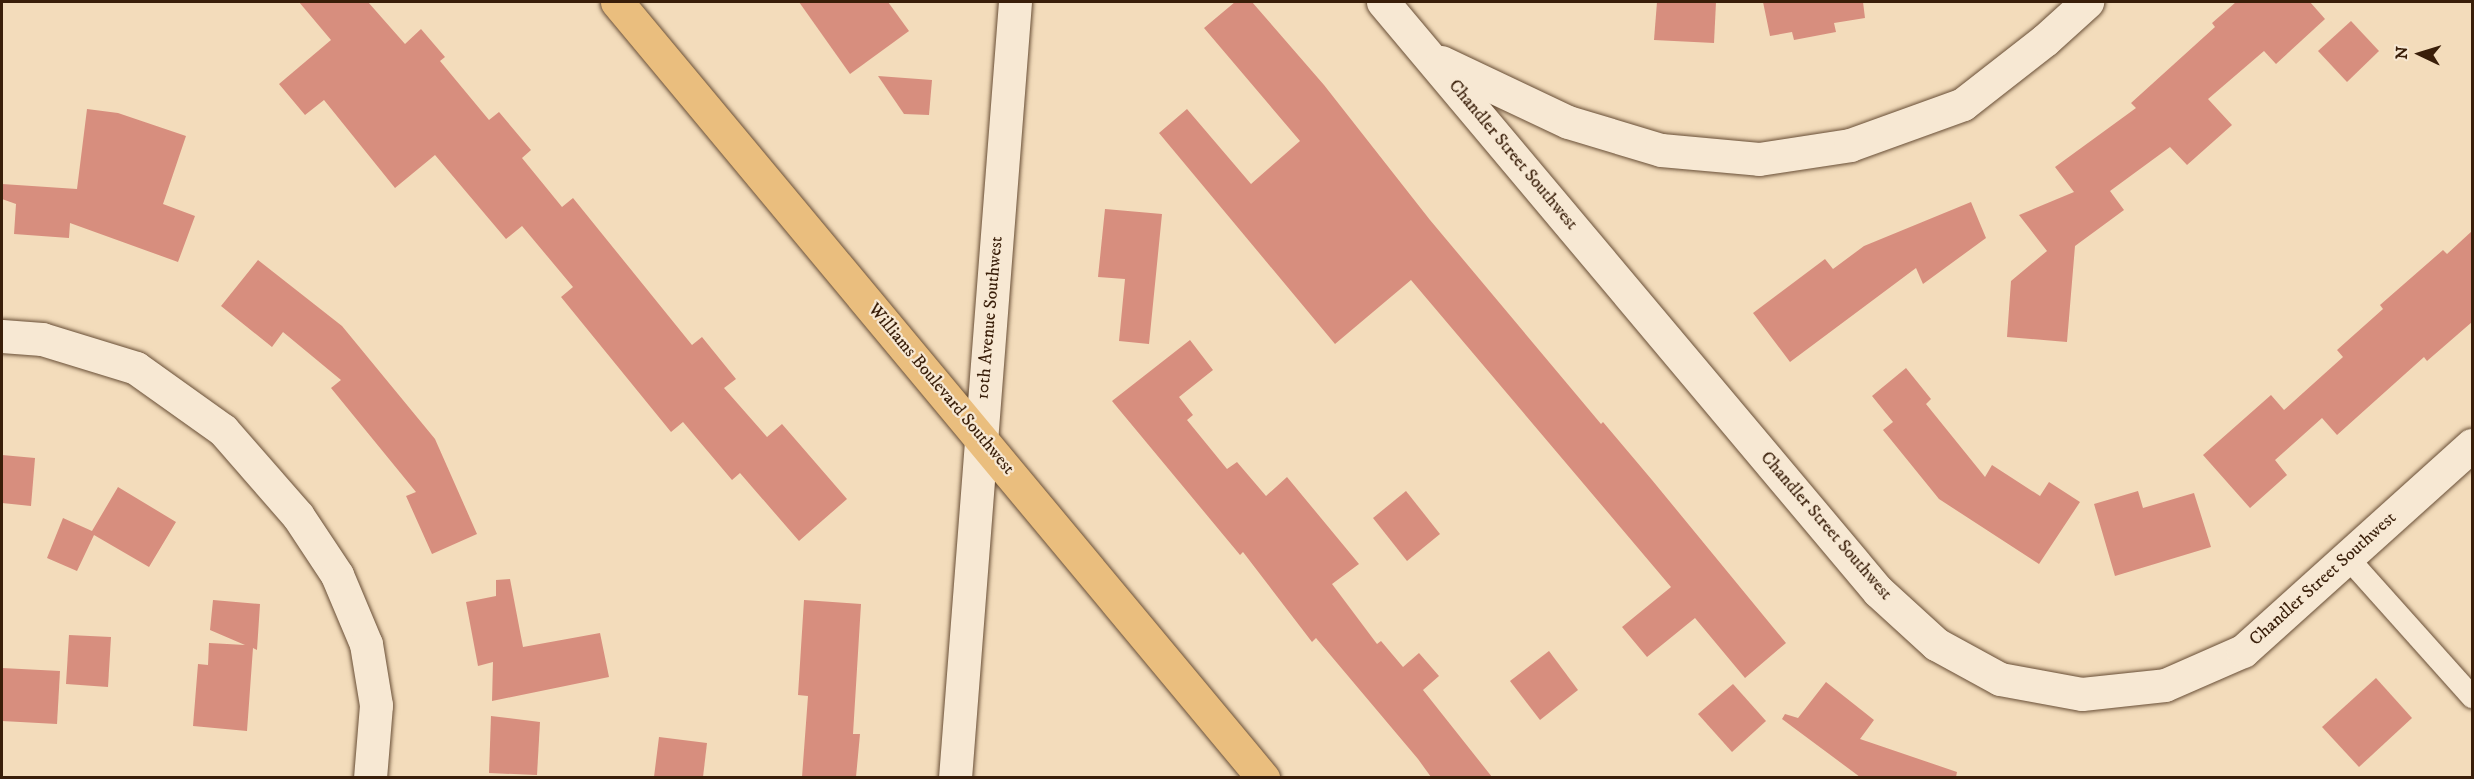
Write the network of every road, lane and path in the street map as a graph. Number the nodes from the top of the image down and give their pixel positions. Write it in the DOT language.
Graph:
graph roads {
  1 [pos="617,2"];
  2 [pos="1016,2"];
  3 [pos="1383,2"];
  4 [pos="2087,2"];
  5 [pos="1431,57"];
  6 [pos="2,336"];
  7 [pos="981,438"];
  8 [pos="2472,445"];
  9 [pos="2347,557"];
  10 [pos="2472,697"];
  11 [pos="370,777"];
  12 [pos="956,777"];
  13 [pos="1263,777"];
  1 -- 7 [label="main road, Williams Boulevard Southwest"];
  2 -- 7 [label="street, 10th Avenue Southwest"];
  3 -- 5 [label="street, Chandler Street Southwest"];
  4 -- 5 [label="street"];
  5 -- 9 [label="street, Chandler Street Southwest"];
  6 -- 11 [label="street"];
  7 -- 12 [label="street, 10th Avenue Southwest"];
  7 -- 13 [label="main road, Williams Boulevard Southwest"];
  8 -- 9 [label="street, Chandler Street Southwest"];
  9 -- 10 [label="lane"];
}
